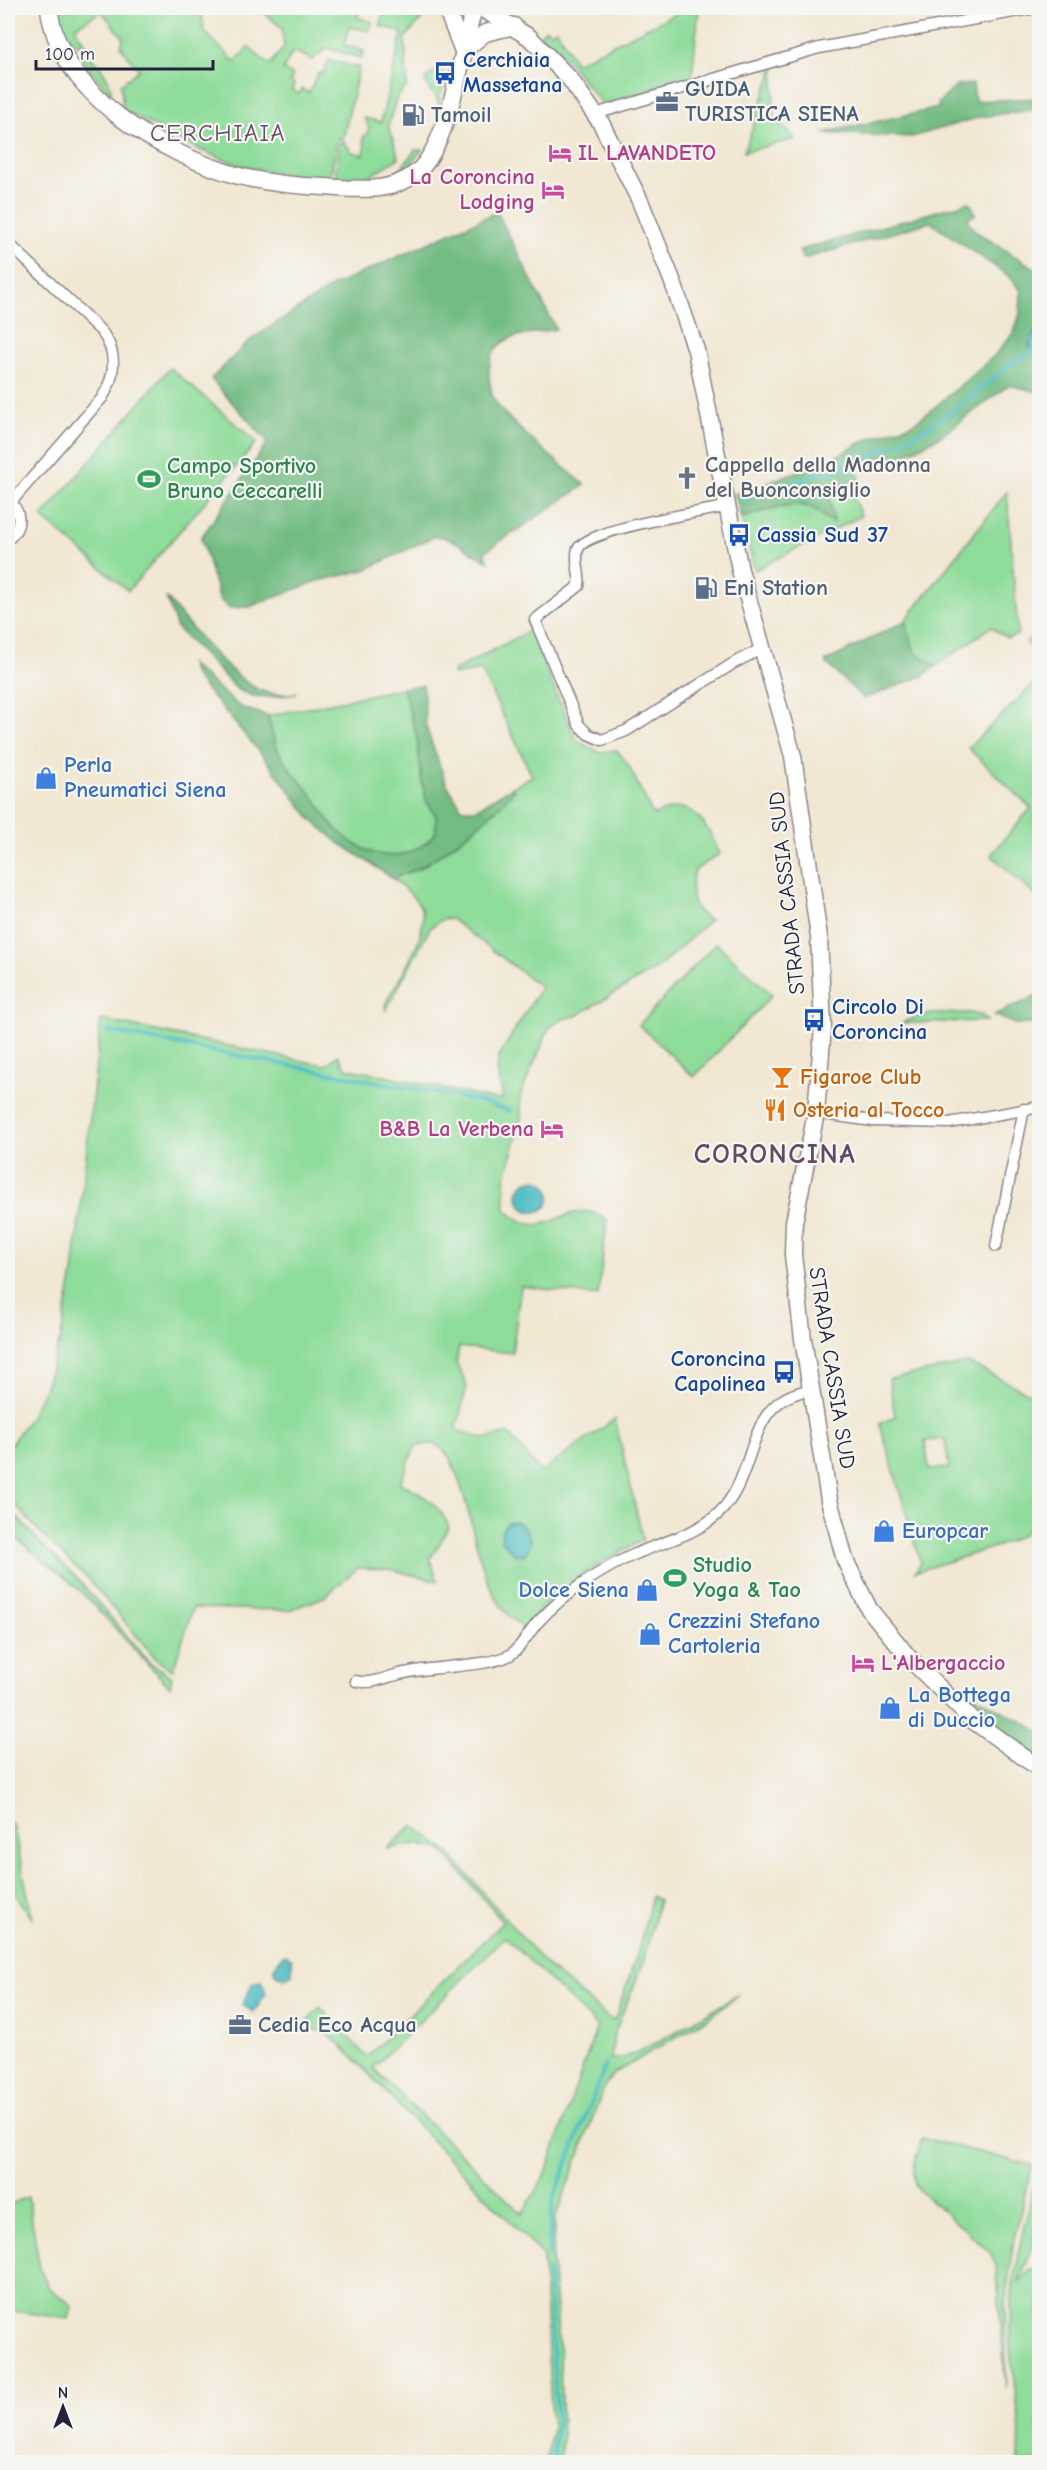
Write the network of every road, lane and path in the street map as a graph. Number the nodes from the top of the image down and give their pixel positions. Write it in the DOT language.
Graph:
graph roads {
  1 [pos="49,8"];
  2 [pos="446,8"];
  3 [pos="474,8"];
  4 [pos="481,8"];
  5 [pos="1035,8"];
  6 [pos="514,26"];
  7 [pos="462,51"];
  8 [pos="595,114"];
  9 [pos="8,243"];
  10 [pos="9,501"];
  11 [pos="726,507"];
  12 [pos="8,539"];
  13 [pos="761,650"];
  14 [pos="1040,1107"];
  15 [pos="1024,1109"];
  16 [pos="816,1113"];
  17 [pos="996,1246"];
  18 [pos="811,1390"];
  19 [pos="356,1681"];
  20 [pos="1040,1769"];
  1 -- 7 [label="main road"];
  2 -- 7 [label="main road"];
  3 -- 7 [label="main road"];
  4 -- 6 [label="main road, STRADA CASSIA SUD"];
  5 -- 8 [label="street"];
  6 -- 7 [label="main road"];
  6 -- 8 [label="main road, STRADA CASSIA SUD"];
  8 -- 11 [label="main road, STRADA CASSIA SUD"];
  9 -- 10 [label="street"];
  10 -- 12 [label="street"];
  11 -- 13 [label="main road, STRADA CASSIA SUD"];
  11 -- 13 [label="street"];
  13 -- 16 [label="main road, STRADA CASSIA SUD"];
  14 -- 15 [label="street"];
  15 -- 16 [label="street"];
  15 -- 17 [label="street"];
  16 -- 18 [label="main road, STRADA CASSIA SUD"];
  18 -- 19 [label="street"];
  18 -- 20 [label="main road, STRADA CASSIA SUD"];
}
